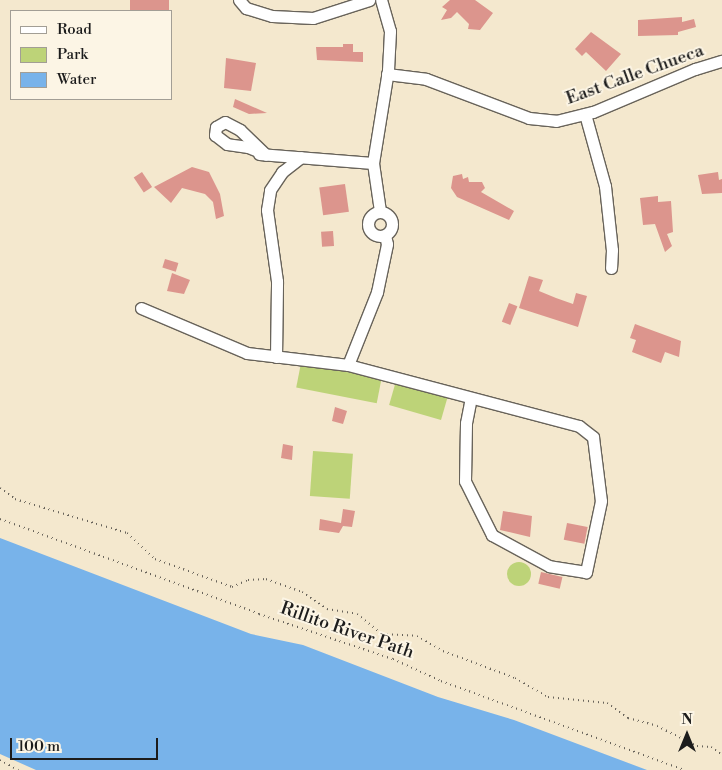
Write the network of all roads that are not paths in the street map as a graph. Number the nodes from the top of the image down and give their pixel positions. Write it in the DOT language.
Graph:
graph roads {
  1 [pos="239,0"];
  2 [pos="370,0"];
  3 [pos="381,0"];
  4 [pos="722,61"];
  5 [pos="387,74"];
  6 [pos="585,114"];
  7 [pos="250,154"];
  8 [pos="301,157"];
  9 [pos="374,163"];
  10 [pos="380,211"];
  11 [pos="385,235"];
  12 [pos="611,268"];
  13 [pos="140,308"];
  14 [pos="276,356"];
  15 [pos="348,365"];
  16 [pos="471,398"];
  1 -- 2 [label="street"];
  3 -- 5 [label="street"];
  4 -- 6 [label="street, East Calle Chueca"];
  5 -- 6 [label="street, East Calle Chueca"];
  5 -- 9 [label="street"];
  6 -- 12 [label="street"];
  7 -- 8 [label="street"];
  8 -- 9 [label="street"];
  8 -- 14 [label="street"];
  9 -- 10 [label="street"];
  10 -- 11 [label="street"];
  10 -- 11 [label="street"];
  11 -- 15 [label="street"];
  13 -- 14 [label="street"];
  14 -- 15 [label="street"];
  15 -- 16 [label="street"];
  16 -- 16 [label="street"];
}
